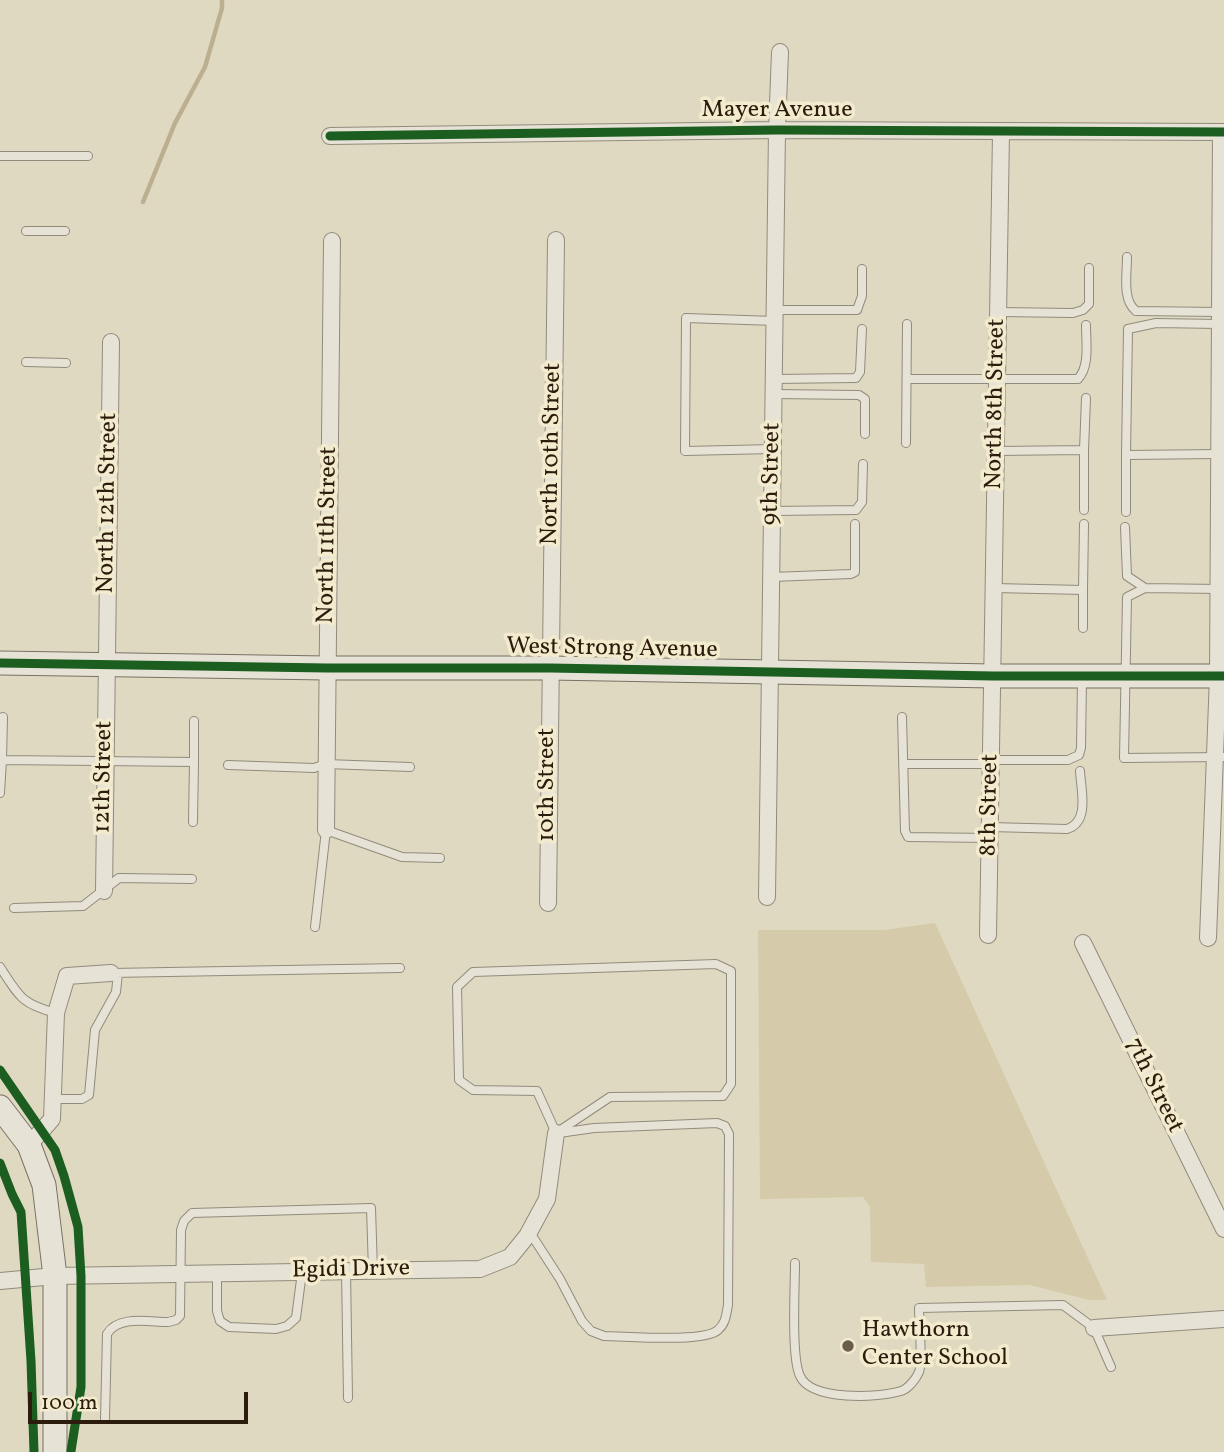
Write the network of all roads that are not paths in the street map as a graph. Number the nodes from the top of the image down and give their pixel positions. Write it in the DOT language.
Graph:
graph roads {
  1 [pos="780,52"];
  2 [pos="777,130"];
  3 [pos="1222,132"];
  4 [pos="1001,133"];
  5 [pos="330,136"];
  6 [pos="0,156"];
  7 [pos="88,156"];
  8 [pos="65,231"];
  9 [pos="26,232"];
  10 [pos="556,240"];
  11 [pos="332,241"];
  12 [pos="1126,257"];
  13 [pos="1089,268"];
  14 [pos="862,269"];
  15 [pos="999,312"];
  16 [pos="775,315"];
  17 [pos="1221,319"];
  18 [pos="906,324"];
  19 [pos="1086,326"];
  20 [pos="862,329"];
  21 [pos="111,342"];
  22 [pos="26,362"];
  23 [pos="66,363"];
  24 [pos="906,379"];
  25 [pos="998,379"];
  26 [pos="774,386"];
  27 [pos="1086,398"];
  28 [pos="865,434"];
  29 [pos="906,443"];
  30 [pos="773,449"];
  31 [pos="996,450"];
  32 [pos="1084,450"];
  33 [pos="1222,454"];
  34 [pos="1126,455"];
  35 [pos="863,464"];
  36 [pos="1084,510"];
  37 [pos="772,511"];
  38 [pos="1126,512"];
  39 [pos="855,524"];
  40 [pos="1084,524"];
  41 [pos="1125,527"];
  42 [pos="771,576"];
  43 [pos="1146,587"];
  44 [pos="1220,587"];
  45 [pos="994,588"];
  46 [pos="1083,590"];
  47 [pos="1083,628"];
  48 [pos="0,663"];
  49 [pos="107,663"];
  50 [pos="327,668"];
  51 [pos="550,668"];
  52 [pos="770,672"];
  53 [pos="993,676"];
  54 [pos="1082,676"];
  55 [pos="1125,676"];
  56 [pos="1221,676"];
  57 [pos="3,717"];
  58 [pos="902,718"];
  59 [pos="194,721"];
  60 [pos="1219,757"];
  61 [pos="2,760"];
  62 [pos="106,761"];
  63 [pos="194,762"];
  64 [pos="991,762"];
  65 [pos="326,764"];
  66 [pos="903,764"];
  67 [pos="228,765"];
  68 [pos="410,767"];
  69 [pos="1080,771"];
  70 [pos="0,793"];
  71 [pos="193,822"];
  72 [pos="326,830"];
  73 [pos="990,833"];
  74 [pos="440,858"];
  75 [pos="192,879"];
  76 [pos="104,891"];
  77 [pos="767,897"];
  78 [pos="548,903"];
  79 [pos="14,908"];
  80 [pos="315,927"];
  81 [pos="989,934"];
  82 [pos="1208,938"];
  83 [pos="1083,943"];
  84 [pos="0,967"];
  85 [pos="400,968"];
  86 [pos="114,973"];
  87 [pos="57,1013"];
  88 [pos="52,1099"];
  89 [pos="0,1107"];
  90 [pos="556,1133"];
  91 [pos="29,1146"];
  92 [pos="1224,1229"];
  93 [pos="529,1231"];
  94 [pos="795,1263"];
  95 [pos="346,1271"];
  96 [pos="373,1271"];
  97 [pos="302,1272"];
  98 [pos="181,1274"];
  99 [pos="217,1274"];
  100 [pos="55,1276"];
  101 [pos="0,1281"];
  102 [pos="1224,1319"];
  103 [pos="1094,1328"];
  104 [pos="1111,1367"];
  105 [pos="348,1398"];
  106 [pos="104,1419"];
  107 [pos="55,1452"];
  1 -- 2 [label="street, 9th Street"];
  2 -- 4 [label="street, Mayer Avenue"];
  2 -- 5 [label="street, Mayer Avenue"];
  2 -- 16 [label="street, 9th Street"];
  3 -- 4 [label="street, Mayer Avenue"];
  3 -- 17 [label="street"];
  4 -- 15 [label="street, North 8th Street"];
  6 -- 7 [label="lane"];
  8 -- 9 [label="lane"];
  10 -- 51 [label="street, North 10th Street"];
  11 -- 50 [label="street, North 11th Street"];
  12 -- 17 [label="lane"];
  13 -- 15 [label="lane"];
  14 -- 16 [label="lane"];
  15 -- 25 [label="street, North 8th Street"];
  16 -- 26 [label="street, 9th Street"];
  16 -- 30 [label="lane"];
  17 -- 33 [label="street"];
  17 -- 34 [label="lane"];
  18 -- 24 [label="lane"];
  19 -- 25 [label="lane"];
  20 -- 26 [label="lane"];
  21 -- 49 [label="street, North 12th Street"];
  22 -- 23 [label="lane"];
  24 -- 25 [label="lane"];
  24 -- 29 [label="lane"];
  25 -- 31 [label="street, North 8th Street"];
  26 -- 28 [label="lane"];
  26 -- 30 [label="street, 9th Street"];
  27 -- 32 [label="lane"];
  30 -- 37 [label="street, 9th Street"];
  31 -- 32 [label="lane"];
  31 -- 45 [label="street, North 8th Street"];
  32 -- 36 [label="lane"];
  33 -- 34 [label="lane"];
  33 -- 44 [label="street"];
  34 -- 38 [label="lane"];
  35 -- 37 [label="lane"];
  37 -- 42 [label="street, 9th Street"];
  39 -- 42 [label="lane"];
  40 -- 46 [label="lane"];
  41 -- 43 [label="lane"];
  42 -- 52 [label="street, 9th Street"];
  43 -- 44 [label="lane"];
  43 -- 55 [label="lane"];
  44 -- 56 [label="street"];
  45 -- 46 [label="lane"];
  45 -- 53 [label="street, North 8th Street"];
  46 -- 47 [label="lane"];
  48 -- 49 [label="street, West Strong Avenue"];
  49 -- 50 [label="street, West Strong Avenue"];
  49 -- 62 [label="street, 12th Street"];
  50 -- 51 [label="street, West Strong Avenue"];
  50 -- 65 [label="street, North 11th Street"];
  51 -- 52 [label="street, West Strong Avenue"];
  51 -- 78 [label="street, 10th Street"];
  52 -- 53 [label="street, West Strong Avenue"];
  52 -- 77 [label="street, 9th Street"];
  53 -- 54 [label="street, West Strong Avenue"];
  53 -- 64 [label="street, 8th Street"];
  54 -- 55 [label="street, West Strong Avenue"];
  54 -- 64 [label="lane"];
  55 -- 56 [label="street, West Strong Avenue"];
  55 -- 60 [label="lane"];
  56 -- 60 [label="street"];
  57 -- 61 [label="lane"];
  58 -- 66 [label="lane"];
  59 -- 63 [label="lane"];
  60 -- 82 [label="street"];
  61 -- 62 [label="lane"];
  61 -- 70 [label="lane"];
  62 -- 63 [label="lane"];
  62 -- 76 [label="street, 12th Street"];
  63 -- 71 [label="lane"];
  64 -- 66 [label="lane"];
  64 -- 73 [label="street, 8th Street"];
  65 -- 67 [label="lane"];
  65 -- 68 [label="lane"];
  65 -- 72 [label="street, North 11th Street"];
  66 -- 73 [label="lane"];
  69 -- 73 [label="lane"];
  72 -- 74 [label="lane"];
  72 -- 80 [label="lane"];
  73 -- 81 [label="street, 8th Street"];
  75 -- 76 [label="lane"];
  76 -- 79 [label="lane"];
  83 -- 92 [label="street, 7th Street"];
  84 -- 87 [label="lane"];
  85 -- 86 [label="lane"];
  86 -- 87 [label="street"];
  86 -- 88 [label="lane"];
  87 -- 88 [label="street"];
  88 -- 91 [label="street"];
  89 -- 91 [label="street"];
  90 -- 90 [label="lane"];
  90 -- 93 [label="street, Egidi Drive"];
  90 -- 93 [label="lane"];
  91 -- 100 [label="street"];
  93 -- 96 [label="street, Egidi Drive"];
  94 -- 103 [label="lane"];
  95 -- 96 [label="street, Egidi Drive"];
  95 -- 97 [label="street, Egidi Drive"];
  95 -- 105 [label="lane"];
  96 -- 98 [label="lane"];
  97 -- 99 [label="street, Egidi Drive"];
  97 -- 99 [label="lane"];
  98 -- 99 [label="street, Egidi Drive"];
  98 -- 100 [label="street, Egidi Drive"];
  98 -- 106 [label="lane"];
  100 -- 101 [label="street, Egidi Drive"];
  100 -- 107 [label="street"];
  102 -- 103 [label="street"];
  103 -- 104 [label="lane"];
}
